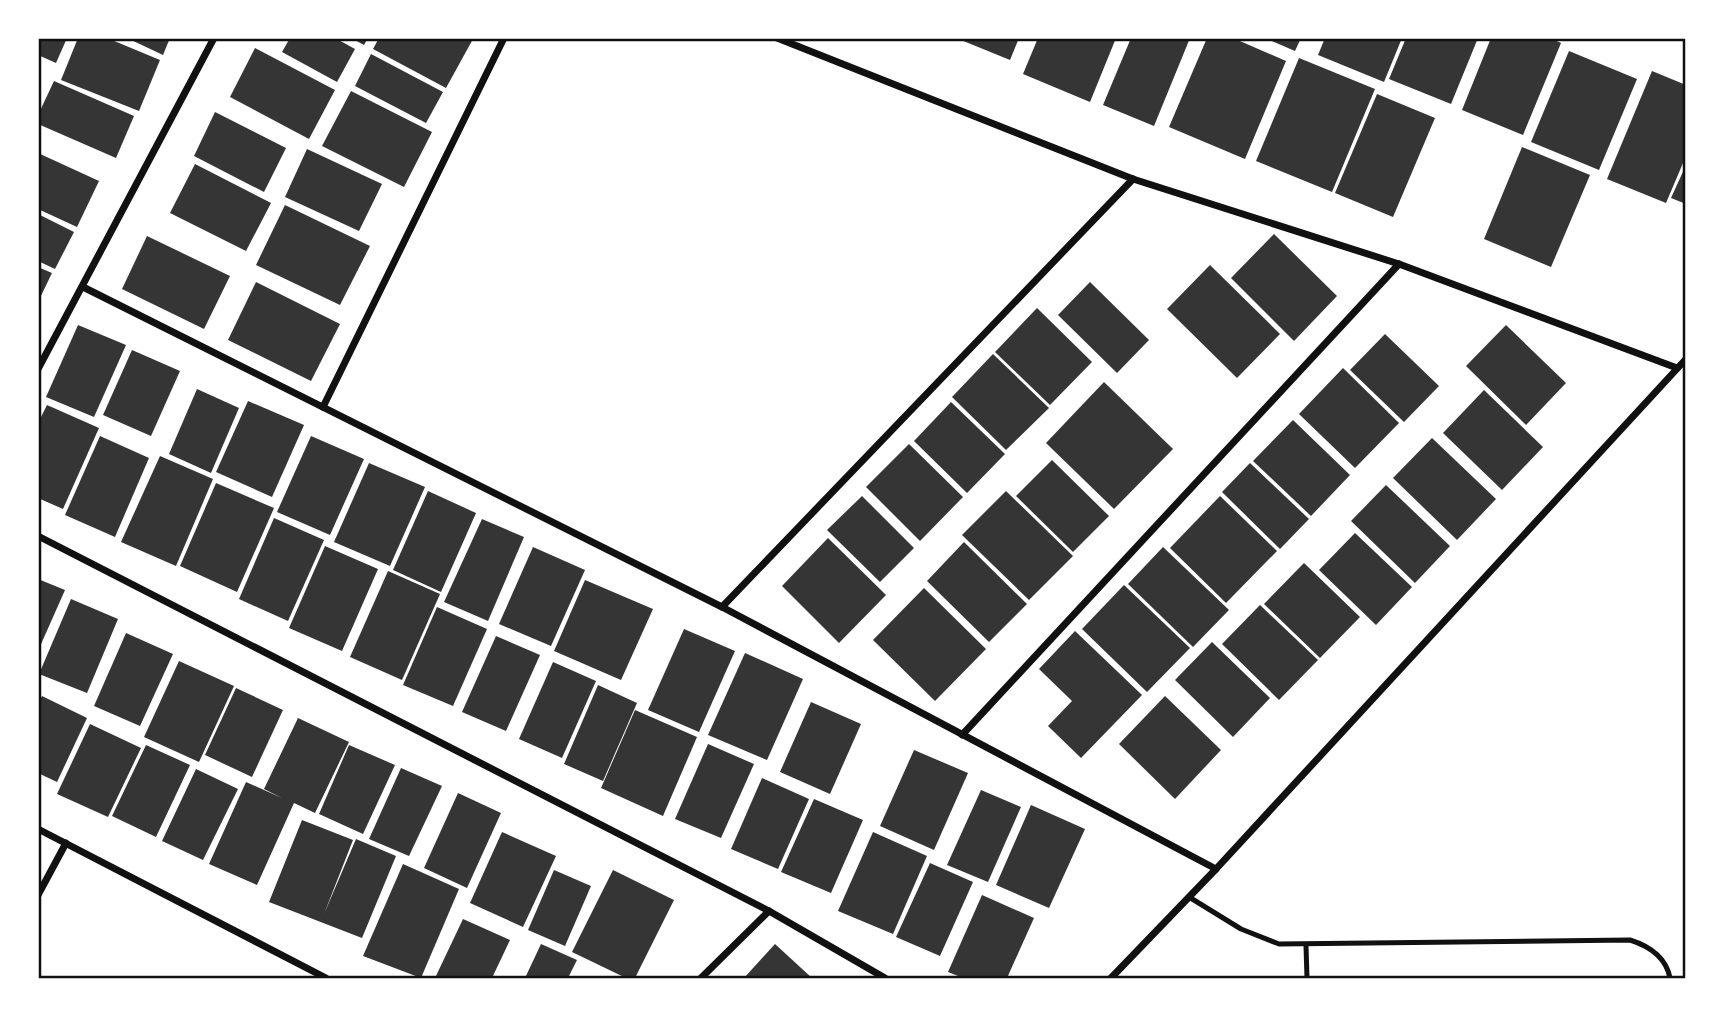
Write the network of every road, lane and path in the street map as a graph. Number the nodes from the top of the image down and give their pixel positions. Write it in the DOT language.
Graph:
graph roads {
  1 [pos="214,38"];
  2 [pos="504,38"];
  3 [pos="777,38"];
  4 [pos="1133,179"];
  5 [pos="1399,264"];
  6 [pos="83,287"];
  7 [pos="1685,359"];
  8 [pos="1677,368"];
  9 [pos="38,369"];
  10 [pos="323,407"];
  11 [pos="38,536"];
  12 [pos="722,607"];
  13 [pos="962,735"];
  14 [pos="38,829"];
  15 [pos="66,843"];
  16 [pos="1216,869"];
  17 [pos="38,895"];
  18 [pos="1189,897"];
  19 [pos="769,911"];
  20 [pos="1306,946"];
  21 [pos="326,978"];
  22 [pos="701,978"];
  23 [pos="885,978"];
  24 [pos="1111,978"];
  25 [pos="1307,978"];
  26 [pos="1670,978"];
  1 -- 6 [label="street"];
  2 -- 10 [label="street"];
  3 -- 4 [label="street"];
  4 -- 5 [label="street"];
  4 -- 12 [label="street"];
  5 -- 8 [label="street"];
  5 -- 13 [label="street"];
  6 -- 9 [label="street"];
  6 -- 10 [label="street"];
  7 -- 8 [label="street"];
  8 -- 16 [label="street"];
  10 -- 12 [label="street"];
  11 -- 19 [label="street"];
  12 -- 13 [label="street"];
  13 -- 16 [label="street"];
  14 -- 15 [label="street"];
  15 -- 17 [label="street"];
  15 -- 21 [label="street"];
  16 -- 18 [label="street"];
  18 -- 20 [label="lane"];
  18 -- 24 [label="street"];
  19 -- 22 [label="street"];
  19 -- 23 [label="street"];
  20 -- 25 [label="lane"];
  20 -- 26 [label="lane"];
}
